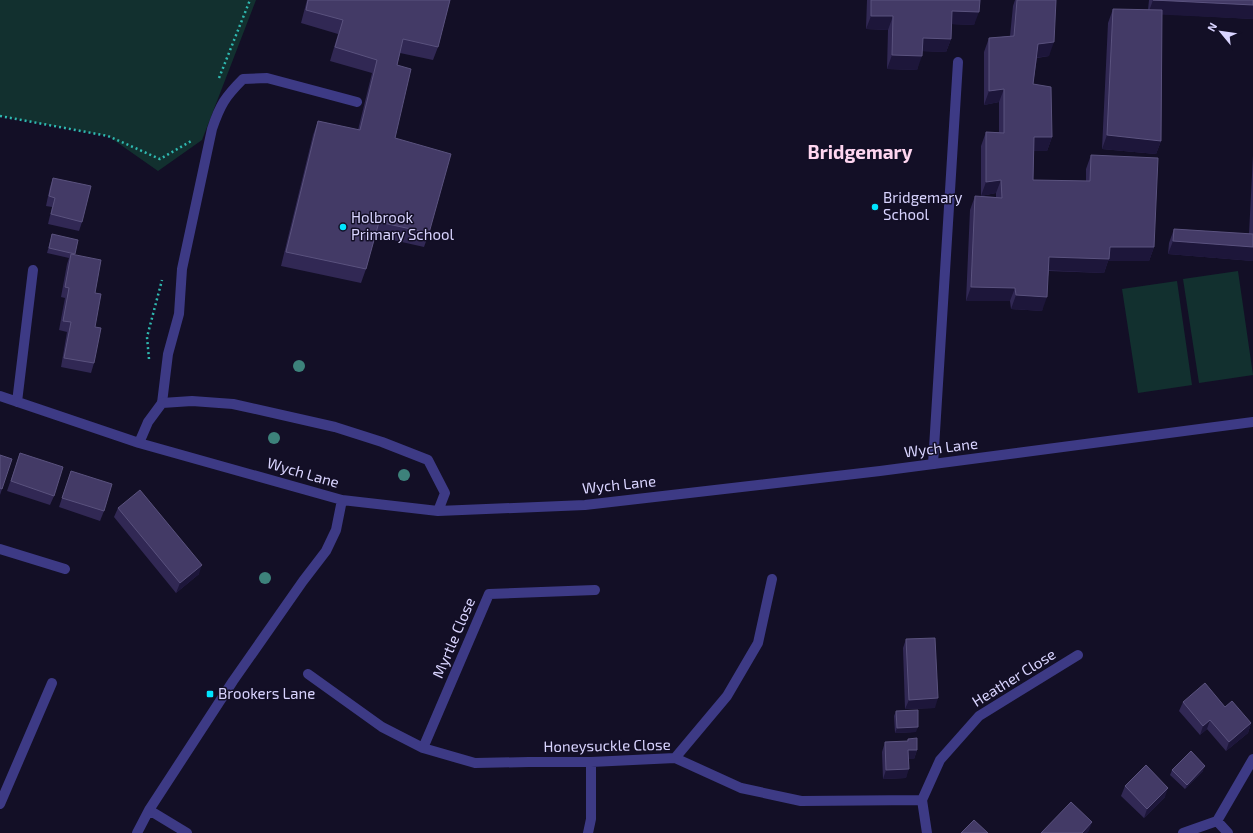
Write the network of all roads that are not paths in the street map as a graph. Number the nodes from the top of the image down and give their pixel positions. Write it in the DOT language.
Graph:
graph roads {
  1 [pos="958,62"];
  2 [pos="357,102"];
  3 [pos="33,270"];
  4 [pos="0,396"];
  5 [pos="17,402"];
  6 [pos="162,404"];
  7 [pos="1253,422"];
  8 [pos="139,443"];
  9 [pos="933,464"];
  10 [pos="342,500"];
  11 [pos="438,511"];
  12 [pos="0,550"];
  13 [pos="65,569"];
  14 [pos="772,578"];
  15 [pos="595,590"];
  16 [pos="1078,655"];
  17 [pos="308,674"];
  18 [pos="52,683"];
  19 [pos="424,748"];
  20 [pos="675,758"];
  21 [pos="1253,759"];
  22 [pos="591,762"];
  23 [pos="922,800"];
  24 [pos="0,804"];
  25 [pos="149,810"];
  26 [pos="1218,821"];
  27 [pos="137,833"];
  28 [pos="186,833"];
  29 [pos="588,833"];
  30 [pos="927,833"];
  31 [pos="1183,833"];
  32 [pos="1228,833"];
  1 -- 9 [label="street"];
  2 -- 6 [label="street"];
  3 -- 5 [label="street"];
  4 -- 5 [label="street, Wych Lane"];
  5 -- 8 [label="street, Wych Lane"];
  6 -- 8 [label="street"];
  6 -- 11 [label="street"];
  7 -- 9 [label="street, Wych Lane"];
  8 -- 10 [label="street, Wych Lane"];
  9 -- 11 [label="street, Wych Lane"];
  10 -- 11 [label="street, Wych Lane"];
  10 -- 25 [label="street"];
  12 -- 13 [label="street"];
  14 -- 20 [label="street"];
  15 -- 19 [label="street, Myrtle Close"];
  16 -- 23 [label="street, Heather Close"];
  17 -- 19 [label="street, Honeysuckle Close"];
  18 -- 24 [label="street"];
  19 -- 22 [label="street, Honeysuckle Close"];
  20 -- 22 [label="street, Honeysuckle Close"];
  20 -- 23 [label="street, Honeysuckle Close"];
  21 -- 26 [label="street"];
  22 -- 29 [label="street"];
  23 -- 30 [label="street"];
  25 -- 27 [label="street"];
  25 -- 28 [label="street"];
  26 -- 31 [label="street"];
  26 -- 32 [label="street"];
}
